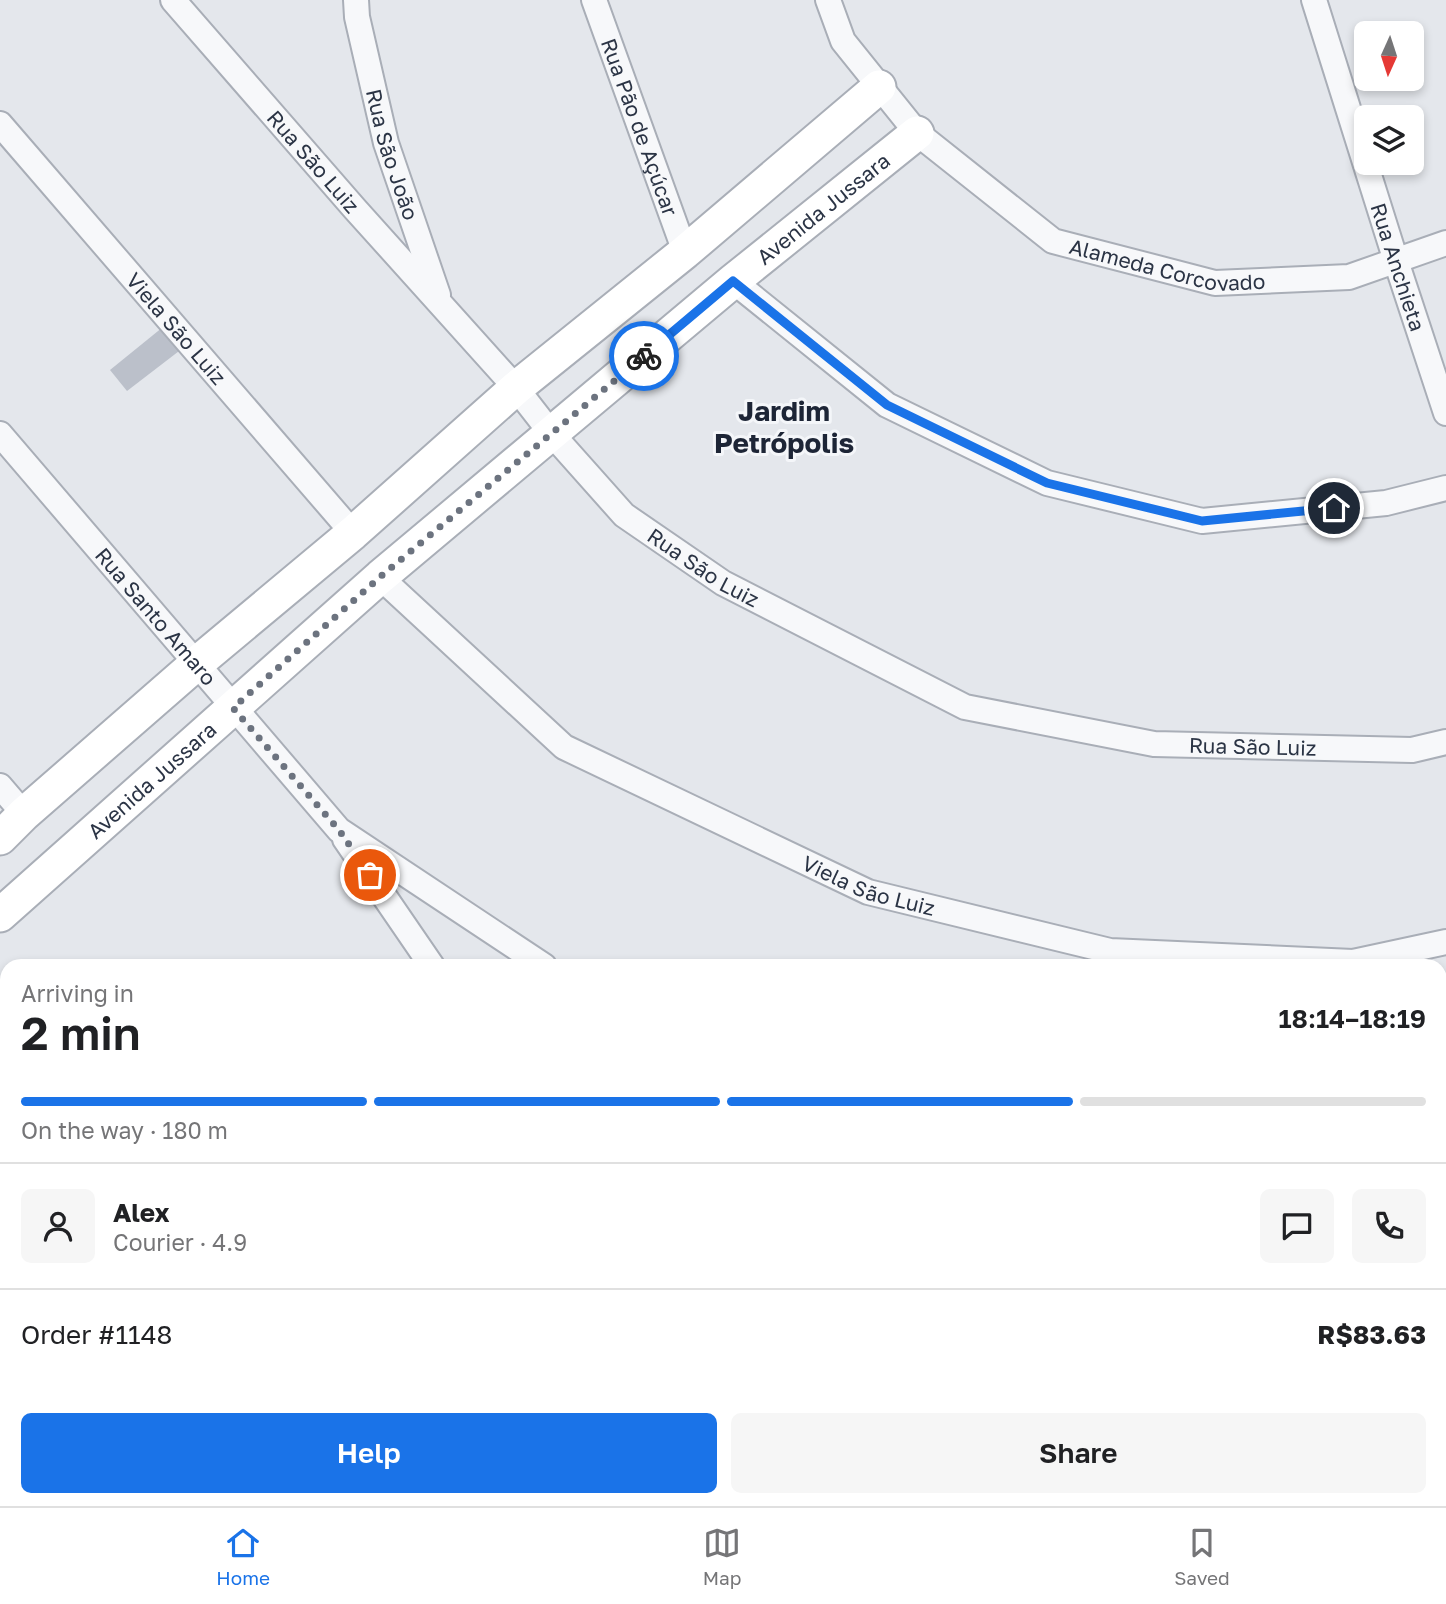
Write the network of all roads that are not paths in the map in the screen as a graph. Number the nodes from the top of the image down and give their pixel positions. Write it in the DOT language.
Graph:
graph roads {
  1 [pos="173,0"];
  2 [pos="356,0"];
  3 [pos="594,0"];
  4 [pos="828,0"];
  5 [pos="1314,0"];
  6 [pos="878,87"];
  7 [pos="0,124"];
  8 [pos="917,133"];
  9 [pos="1446,243"];
  10 [pos="685,252"];
  11 [pos="1396,261"];
  12 [pos="733,281"];
  13 [pos="442,307"];
  14 [pos="516,388"];
  15 [pos="1446,413"];
  16 [pos="551,433"];
  17 [pos="0,434"];
  18 [pos="1446,488"];
  19 [pos="353,533"];
  20 [pos="380,577"];
  21 [pos="196,664"];
  22 [pos="233,708"];
  23 [pos="1446,743"];
  24 [pos="0,786"];
  25 [pos="24,814"];
  26 [pos="339,830"];
  27 [pos="0,838"];
  28 [pos="0,915"];
  29 [pos="1446,942"];
  30 [pos="427,959"];
  31 [pos="533,959"];
  32 [pos="1287,959"];
  33 [pos="1367,959"];
  1 -- 13 [label="street, Rua São Luiz"];
  2 -- 13 [label="street, Rua São João"];
  3 -- 10 [label="street, Rua Pão de Açúcar"];
  4 -- 6 [label="street, Alameda Corcovado"];
  5 -- 11 [label="street, Rua Anchieta"];
  6 -- 8 [label="street, Alameda Corcovado"];
  6 -- 10 [label="street"];
  7 -- 19 [label="street, Viela São Luiz"];
  8 -- 11 [label="street, Alameda Corcovado"];
  8 -- 12 [label="street, Avenida Jussara"];
  9 -- 11 [label="street, Alameda Corcovado"];
  10 -- 14 [label="street"];
  11 -- 15 [label="street, Rua Anchieta"];
  12 -- 16 [label="street, Avenida Jussara"];
  12 -- 18 [label="street"];
  13 -- 14 [label="street, Rua São Luiz"];
  14 -- 16 [label="street, Rua São Luiz"];
  14 -- 19 [label="street"];
  16 -- 20 [label="street, Avenida Jussara"];
  16 -- 23 [label="street, Rua São Luiz"];
  17 -- 21 [label="street, Rua Santo Amaro"];
  19 -- 21 [label="street"];
  20 -- 22 [label="street, Avenida Jussara"];
  20 -- 32 [label="street, Viela São Luiz"];
  21 -- 22 [label="street, Rua Santo Amaro"];
  21 -- 25 [label="street"];
  22 -- 26 [label="street, Rua Santo Amaro"];
  22 -- 28 [label="street, Avenida Jussara"];
  24 -- 25 [label="street"];
  25 -- 27 [label="street"];
  26 -- 30 [label="street, Rua Santo Amaro"];
  26 -- 31 [label="street, Rua Santo Amaro"];
  29 -- 33 [label="street, Viela São Luiz"];
}
